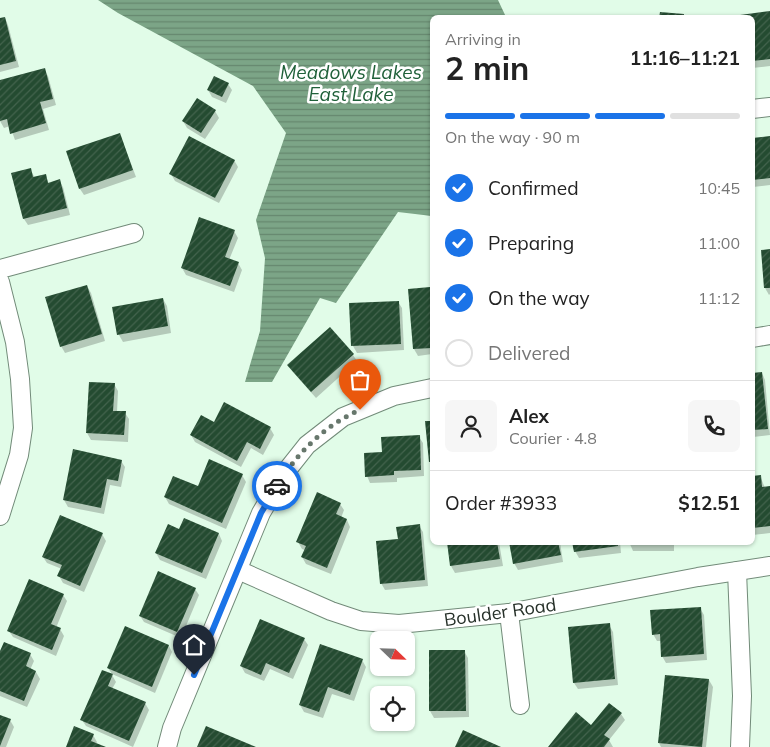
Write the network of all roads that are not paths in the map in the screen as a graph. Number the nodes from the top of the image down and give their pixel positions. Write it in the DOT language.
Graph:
graph roads {
  1 [pos="770,107"];
  2 [pos="755,109"];
  3 [pos="134,233"];
  4 [pos="0,269"];
  5 [pos="0,282"];
  6 [pos="770,335"];
  7 [pos="755,338"];
  8 [pos="430,388"];
  9 [pos="0,516"];
  10 [pos="770,566"];
  11 [pos="238,570"];
  12 [pos="737,571"];
  13 [pos="509,613"];
  14 [pos="520,705"];
  15 [pos="167,747"];
  16 [pos="740,747"];
  1 -- 2 [label="street"];
  3 -- 4 [label="street"];
  5 -- 9 [label="street"];
  6 -- 7 [label="street"];
  8 -- 11 [label="street"];
  10 -- 12 [label="street, Boulder Road"];
  11 -- 13 [label="street, Boulder Road"];
  11 -- 15 [label="street"];
  12 -- 13 [label="street, Boulder Road"];
  12 -- 16 [label="street"];
  13 -- 14 [label="street"];
}
